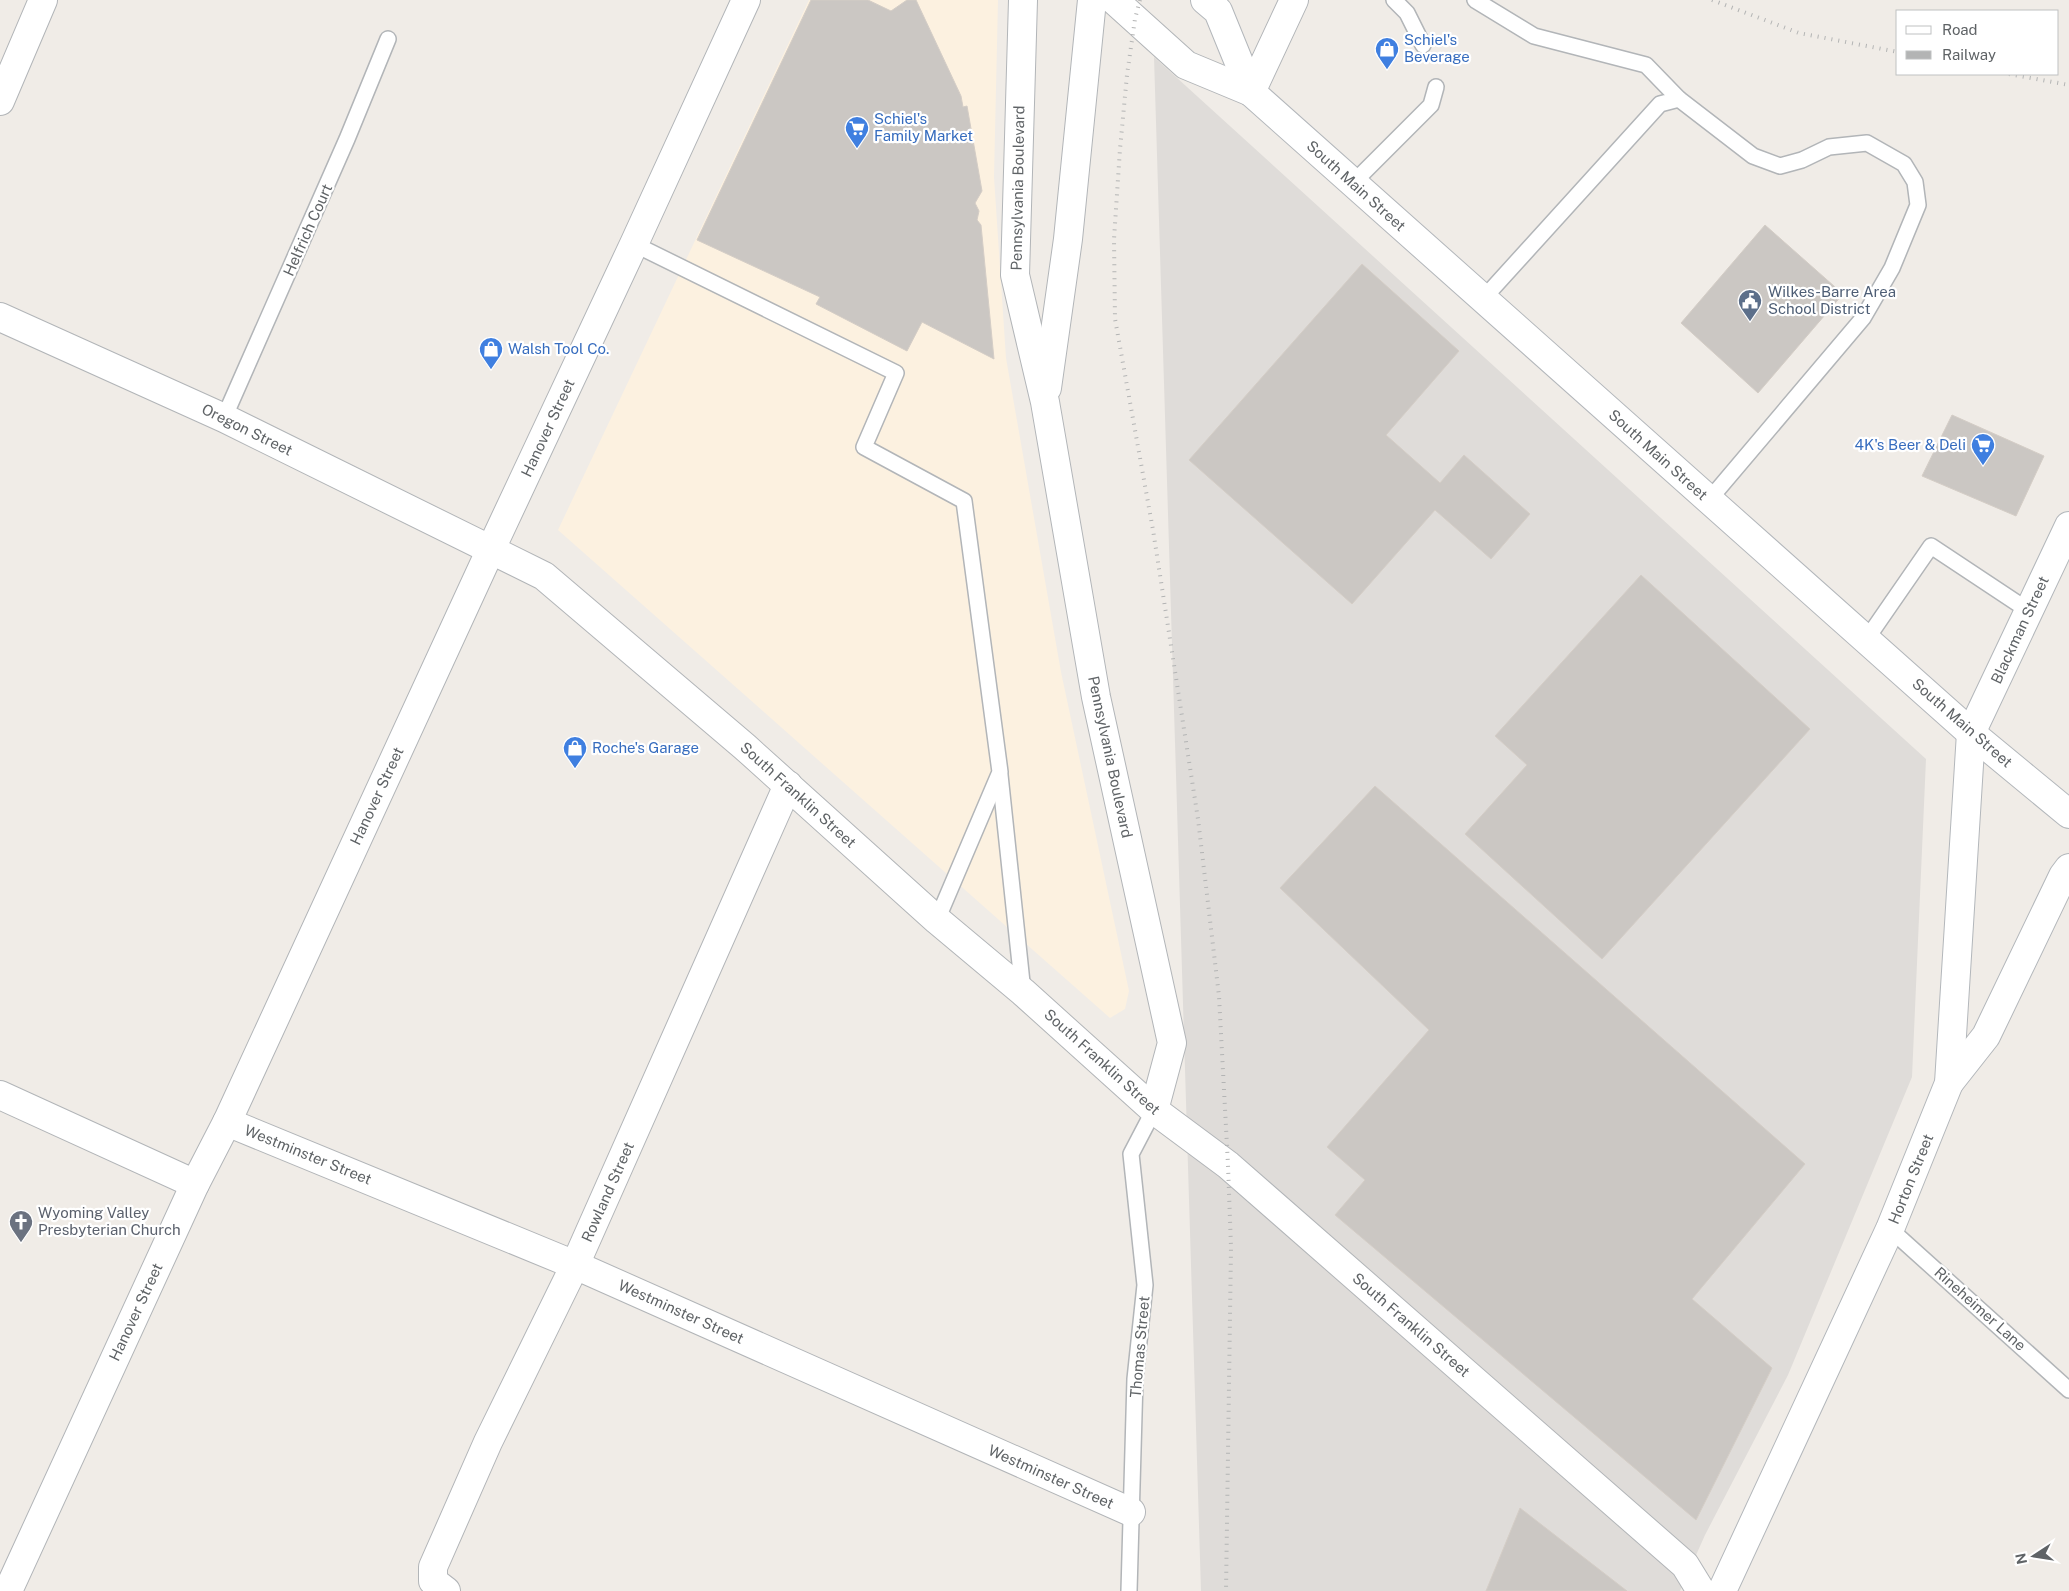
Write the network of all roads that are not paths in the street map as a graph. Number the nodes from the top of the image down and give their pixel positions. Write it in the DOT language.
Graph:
graph roads {
  1 [pos="43,0"];
  2 [pos="746,0"];
  3 [pos="1023,0"];
  4 [pos="1092,0"];
  5 [pos="1114,0"];
  6 [pos="1205,0"];
  7 [pos="1294,0"];
  8 [pos="1394,0"];
  9 [pos="1475,0"];
  10 [pos="388,39"];
  11 [pos="1423,45"];
  12 [pos="1436,87"];
  13 [pos="1251,92"];
  14 [pos="1679,100"];
  15 [pos="0,101"];
  16 [pos="1353,183"];
  17 [pos="634,244"];
  18 [pos="1483,299"];
  19 [pos="0,317"];
  20 [pos="1045,402"];
  21 [pos="224,418"];
  22 [pos="1709,500"];
  23 [pos="2069,526"];
  24 [pos="491,549"];
  25 [pos="2029,611"];
  26 [pos="1866,640"];
  27 [pos="1971,734"];
  28 [pos="1000,772"];
  29 [pos="788,786"];
  30 [pos="2069,814"];
  31 [pos="2069,868"];
  32 [pos="937,920"];
  33 [pos="1024,992"];
  34 [pos="1949,1083"];
  35 [pos="0,1095"];
  36 [pos="1154,1110"];
  37 [pos="227,1122"];
  38 [pos="195,1184"];
  39 [pos="1890,1229"];
  40 [pos="575,1265"];
  41 [pos="2069,1390"];
  42 [pos="1131,1512"];
  43 [pos="8,1591"];
  44 [pos="446,1591"];
  45 [pos="1129,1591"];
  46 [pos="1701,1591"];
  47 [pos="1722,1591"];
  1 -- 15 [label="street"];
  2 -- 17 [label="street, Hanover Street"];
  3 -- 20 [label="street, Pennsylvania Boulevard"];
  4 -- 20 [label="street, Pennsylvania Boulevard"];
  5 -- 13 [label="street, South Main Street"];
  6 -- 13 [label="street, South Main Street"];
  7 -- 13 [label="street"];
  8 -- 11 [label="lane"];
  9 -- 14 [label="lane"];
  10 -- 21 [label="lane, Helfrich Court"];
  12 -- 16 [label="lane"];
  13 -- 16 [label="street, South Main Street"];
  14 -- 18 [label="lane"];
  14 -- 22 [label="lane"];
  16 -- 18 [label="street, South Main Street"];
  17 -- 24 [label="street, Hanover Street"];
  17 -- 28 [label="lane"];
  18 -- 22 [label="street, South Main Street"];
  19 -- 21 [label="street, Oregon Street"];
  20 -- 36 [label="street, Pennsylvania Boulevard"];
  21 -- 24 [label="street, Oregon Street"];
  22 -- 26 [label="street, South Main Street"];
  23 -- 25 [label="street, Blackman Street"];
  24 -- 29 [label="street, South Franklin Street"];
  24 -- 37 [label="street, Hanover Street"];
  25 -- 26 [label="lane"];
  25 -- 27 [label="street, Blackman Street"];
  26 -- 27 [label="street, South Main Street"];
  27 -- 30 [label="street, South Main Street"];
  27 -- 34 [label="street, Horton Street"];
  28 -- 32 [label="lane"];
  28 -- 33 [label="lane"];
  29 -- 32 [label="street, South Franklin Street"];
  29 -- 40 [label="street, Rowland Street"];
  31 -- 34 [label="street"];
  32 -- 33 [label="street, South Franklin Street"];
  33 -- 36 [label="street, South Franklin Street"];
  34 -- 39 [label="street, Horton Street"];
  35 -- 38 [label="street"];
  36 -- 42 [label="lane, Thomas Street"];
  36 -- 46 [label="street, South Franklin Street"];
  37 -- 38 [label="street, Hanover Street"];
  37 -- 40 [label="street, Westminster Street"];
  38 -- 43 [label="street, Hanover Street"];
  39 -- 41 [label="lane, Rineheimer Lane"];
  39 -- 47 [label="street, Horton Street"];
  40 -- 42 [label="street, Westminster Street"];
  40 -- 44 [label="street, Rowland Street"];
  42 -- 45 [label="lane, Thomas Street"];
}
